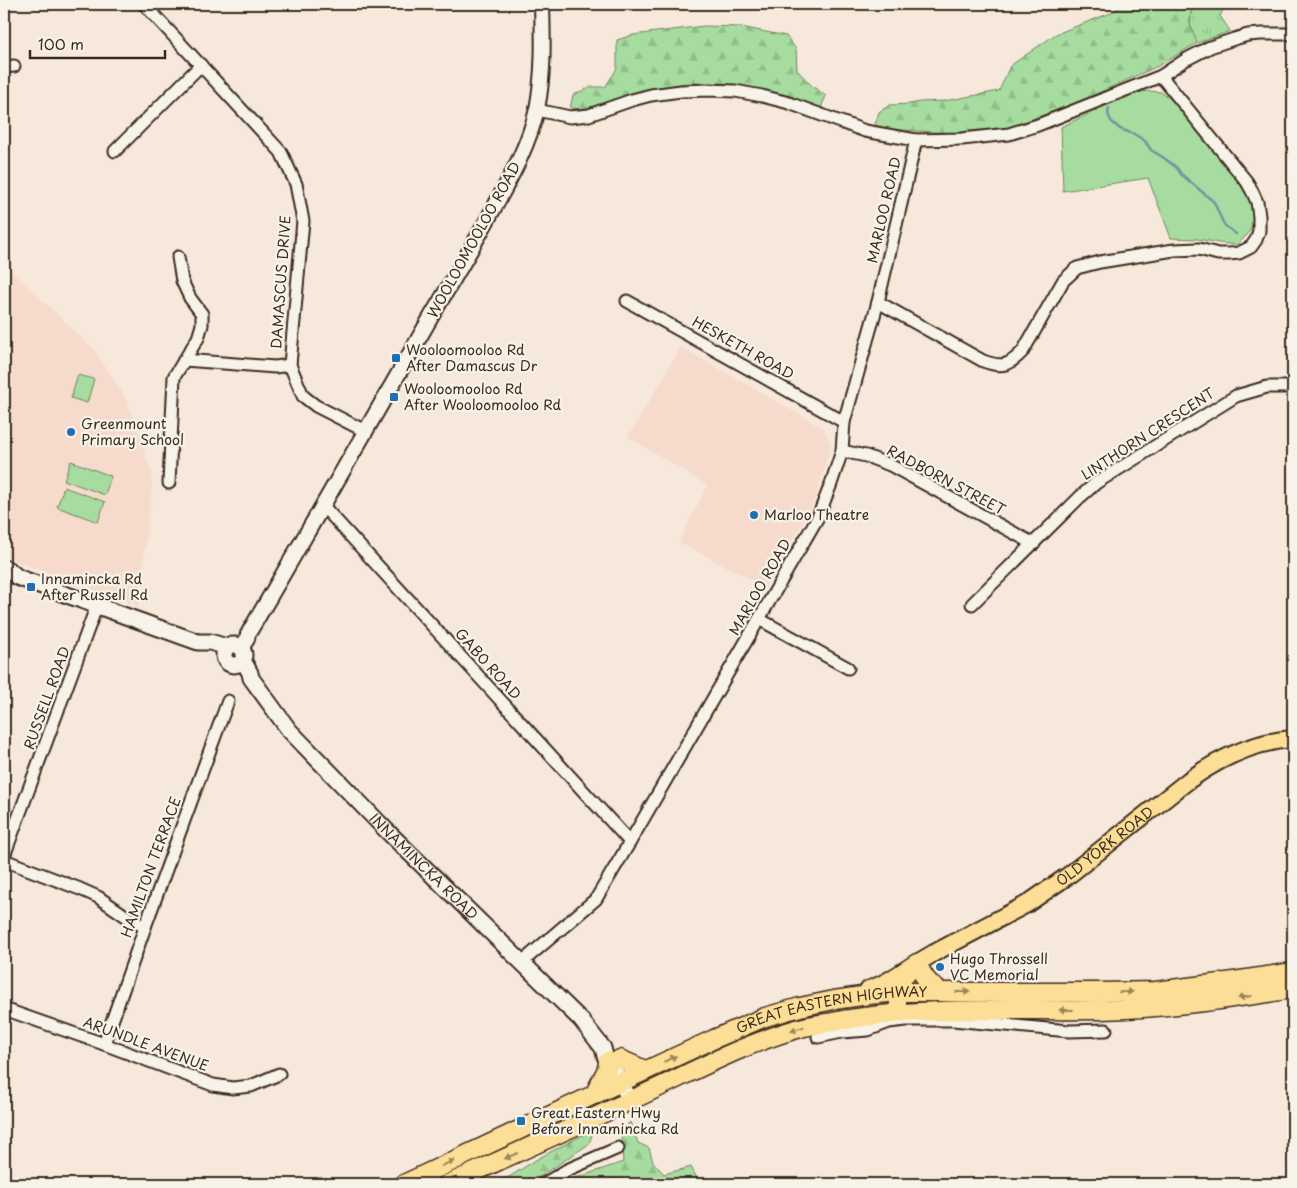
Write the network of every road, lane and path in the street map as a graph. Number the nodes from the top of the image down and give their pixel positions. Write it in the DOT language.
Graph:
graph roads {
  1 [pos="144,4"];
  2 [pos="542,4"];
  3 [pos="1293,34"];
  4 [pos="201,65"];
  5 [pos="1161,76"];
  6 [pos="537,110"];
  7 [pos="916,140"];
  8 [pos="115,151"];
  9 [pos="178,257"];
  10 [pos="627,301"];
  11 [pos="878,302"];
  12 [pos="184,360"];
  13 [pos="290,365"];
  14 [pos="1293,387"];
  15 [pos="844,422"];
  16 [pos="365,431"];
  17 [pos="842,451"];
  18 [pos="169,483"];
  19 [pos="323,506"];
  20 [pos="1034,544"];
  21 [pos="4,568"];
  22 [pos="10,576"];
  23 [pos="972,604"];
  24 [pos="97,606"];
  25 [pos="759,619"];
  26 [pos="237,650"];
  27 [pos="848,668"];
  28 [pos="228,701"];
  29 [pos="1293,739"];
  30 [pos="630,842"];
  31 [pos="4,856"];
  32 [pos="4,860"];
  33 [pos="145,927"];
  34 [pos="521,963"];
  35 [pos="918,963"];
  36 [pos="1293,972"];
  37 [pos="1293,989"];
  38 [pos="905,992"];
  39 [pos="942,992"];
  40 [pos="839,999"];
  41 [pos="4,1009"];
  42 [pos="904,1013"];
  43 [pos="841,1027"];
  44 [pos="1106,1030"];
  45 [pos="818,1037"];
  46 [pos="104,1044"];
  47 [pos="610,1056"];
  48 [pos="645,1070"];
  49 [pos="279,1074"];
  50 [pos="624,1080"];
  51 [pos="594,1095"];
  52 [pos="634,1099"];
  53 [pos="618,1148"];
  54 [pos="404,1184"];
  55 [pos="448,1184"];
  56 [pos="544,1184"];
  1 -- 4 [label="street, DAMASCUS DRIVE"];
  2 -- 6 [label="street, WOOLOOMOOLOO ROAD"];
  3 -- 5 [label="street"];
  4 -- 8 [label="street"];
  4 -- 13 [label="street, DAMASCUS DRIVE"];
  5 -- 7 [label="street"];
  5 -- 11 [label="street"];
  6 -- 7 [label="street"];
  6 -- 16 [label="street, WOOLOOMOOLOO ROAD"];
  7 -- 11 [label="street, MARLOO ROAD"];
  9 -- 12 [label="street"];
  10 -- 15 [label="street, HESKETH ROAD"];
  11 -- 15 [label="street, MARLOO ROAD"];
  12 -- 13 [label="street"];
  12 -- 18 [label="street"];
  13 -- 16 [label="street, DAMASCUS DRIVE"];
  14 -- 20 [label="street, LINTHORN CRESCENT"];
  15 -- 17 [label="street, MARLOO ROAD"];
  16 -- 19 [label="street, WOOLOOMOOLOO ROAD"];
  17 -- 20 [label="street, RADBORN STREET"];
  17 -- 25 [label="street, MARLOO ROAD"];
  19 -- 26 [label="street, WOOLOOMOOLOO ROAD"];
  19 -- 30 [label="street, GABO ROAD"];
  20 -- 23 [label="street, LINTHORN CRESCENT"];
  21 -- 22 [label="main road, INNAMINCKA ROAD"];
  22 -- 24 [label="main road, INNAMINCKA ROAD"];
  24 -- 26 [label="main road, INNAMINCKA ROAD"];
  24 -- 31 [label="street, RUSSELL ROAD"];
  25 -- 27 [label="street"];
  25 -- 30 [label="street, MARLOO ROAD"];
  26 -- 34 [label="main road, INNAMINCKA ROAD"];
  28 -- 33 [label="street, HAMILTON TERRACE"];
  29 -- 35 [label="main road, OLD YORK ROAD"];
  30 -- 34 [label="street, MARLOO ROAD"];
  32 -- 33 [label="street"];
  33 -- 46 [label="street, HAMILTON TERRACE"];
  34 -- 47 [label="main road, INNAMINCKA ROAD"];
  35 -- 38 [label="main road"];
  35 -- 39 [label="highway"];
  35 -- 40 [label="highway"];
  39 -- 36 [label="highway, GREAT EASTERN HIGHWAY, one-way"];
  37 -- 42 [label="highway, GREAT EASTERN HIGHWAY, one-way"];
  38 -- 39 [label="highway, GREAT EASTERN HIGHWAY"];
  38 -- 40 [label="highway, GREAT EASTERN HIGHWAY"];
  38 -- 42 [label="main road"];
  40 -- 43 [label="street"];
  48 -- 40 [label="highway, GREAT EASTERN HIGHWAY, one-way"];
  41 -- 46 [label="street, ARUNDLE AVENUE"];
  42 -- 43 [label="highway, GREAT EASTERN HIGHWAY"];
  43 -- 44 [label="street"];
  43 -- 45 [label="street"];
  43 -- 52 [label="highway, GREAT EASTERN HIGHWAY, one-way"];
  46 -- 49 [label="street, ARUNDLE AVENUE"];
  47 -- 48 [label="highway"];
  47 -- 50 [label="main road, INNAMINCKA ROAD"];
  47 -- 51 [label="highway"];
  48 -- 50 [label="highway, GREAT EASTERN HIGHWAY"];
  50 -- 51 [label="highway, GREAT EASTERN HIGHWAY"];
  50 -- 52 [label="main road, INNAMINCKA ROAD"];
  54 -- 51 [label="highway, GREAT EASTERN HIGHWAY, one-way"];
  52 -- 55 [label="highway, GREAT EASTERN HIGHWAY, one-way"];
  53 -- 56 [label="street"];
}
